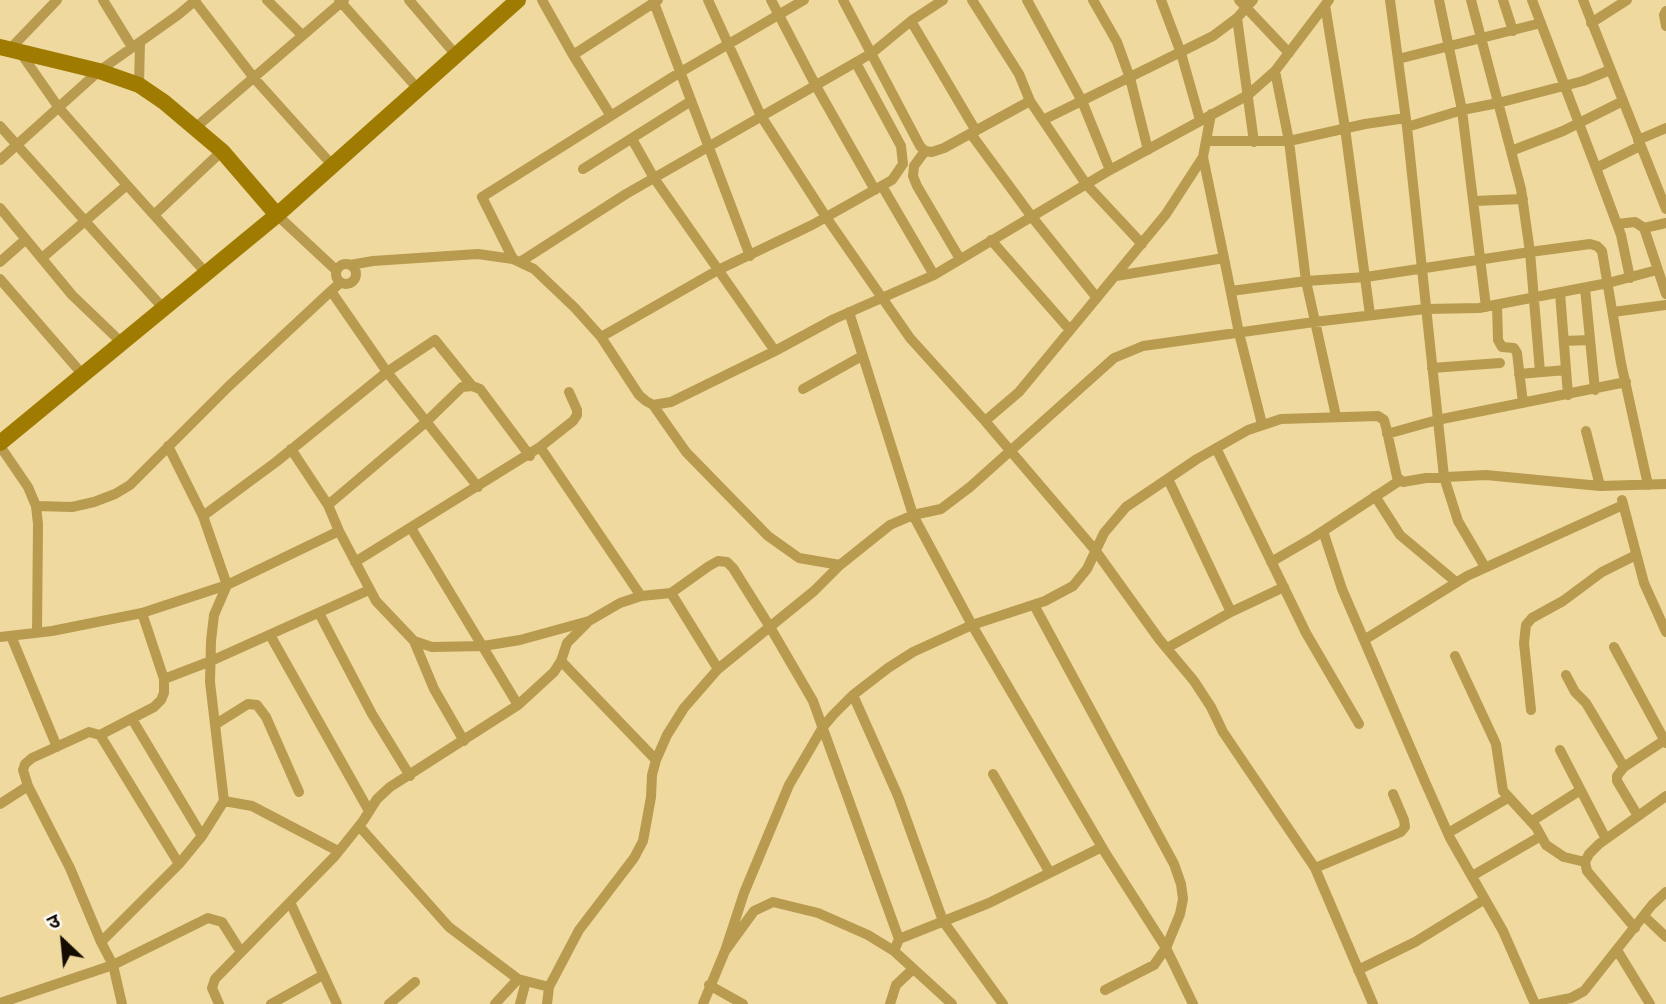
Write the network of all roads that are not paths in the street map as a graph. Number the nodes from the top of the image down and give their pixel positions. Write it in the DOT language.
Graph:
graph roads {
  1 [pos="57,0"];
  2 [pos="103,0"];
  3 [pos="195,0"];
  4 [pos="267,0"];
  5 [pos="409,0"];
  6 [pos="518,0"];
  7 [pos="542,0"];
  8 [pos="708,0"];
  9 [pos="771,0"];
  10 [pos="804,0"];
  11 [pos="843,0"];
  12 [pos="943,0"];
  13 [pos="972,0"];
  14 [pos="1027,0"];
  15 [pos="1093,0"];
  16 [pos="1161,0"];
  17 [pos="1390,0"];
  18 [pos="1439,0"];
  19 [pos="1471,0"];
  20 [pos="1503,0"];
  21 [pos="1532,0"];
  22 [pos="1583,0"];
  23 [pos="1627,0"];
  24 [pos="342,1"];
  25 [pos="655,1"];
  26 [pos="1327,2"];
  27 [pos="1246,3"];
  28 [pos="1666,11"];
  29 [pos="779,14"];
  30 [pos="1237,18"];
  31 [pos="911,21"];
  32 [pos="1541,23"];
  33 [pos="1591,23"];
  34 [pos="1666,26"];
  35 [pos="1513,32"];
  36 [pos="302,36"];
  37 [pos="1482,39"];
  38 [pos="729,44"];
  39 [pos="136,45"];
  40 [pos="1450,48"];
  41 [pos="10,49"];
  42 [pos="1181,52"];
  43 [pos="872,53"];
  44 [pos="1289,53"];
  45 [pos="456,55"];
  46 [pos="573,55"];
  47 [pos="1398,59"];
  48 [pos="856,63"];
  49 [pos="1610,69"];
  50 [pos="99,71"];
  51 [pos="1275,71"];
  52 [pos="679,73"];
  53 [pos="254,78"];
  54 [pos="1130,78"];
  55 [pos="139,85"];
  56 [pos="816,86"];
  57 [pos="1564,86"];
  58 [pos="418,89"];
  59 [pos="1248,95"];
  60 [pos="691,101"];
  61 [pos="1031,101"];
  62 [pos="1082,101"];
  63 [pos="1623,102"];
  64 [pos="1498,103"];
  65 [pos="59,108"];
  66 [pos="1462,110"];
  67 [pos="1211,114"];
  68 [pos="611,116"];
  69 [pos="761,116"];
  70 [pos="1200,120"];
  71 [pos="1043,121"];
  72 [pos="1406,122"];
  73 [pos="1579,124"];
  74 [pos="0,126"];
  75 [pos="195,128"];
  76 [pos="1345,128"];
  77 [pos="1666,128"];
  78 [pos="974,132"];
  79 [pos="632,139"];
  80 [pos="1206,141"];
  81 [pos="1289,141"];
  82 [pos="1254,142"];
  83 [pos="1639,143"];
  84 [pos="17,144"];
  85 [pos="709,146"];
  86 [pos="1148,150"];
  87 [pos="222,151"];
  88 [pos="925,151"];
  89 [pos="1511,151"];
  90 [pos="1203,157"];
  91 [pos="0,160"];
  92 [pos="333,166"];
  93 [pos="1595,168"];
  94 [pos="583,169"];
  95 [pos="1110,170"];
  96 [pos="654,178"];
  97 [pos="1086,184"];
  98 [pos="127,185"];
  99 [pos="878,188"];
  100 [pos="1523,199"];
  101 [pos="1474,201"];
  102 [pos="0,208"];
  103 [pos="1666,209"];
  104 [pos="154,215"];
  105 [pos="277,215"];
  106 [pos="826,217"];
  107 [pos="1032,217"];
  108 [pos="85,222"];
  109 [pos="1666,223"];
  110 [pos="1617,224"];
  111 [pos="1644,228"];
  112 [pos="26,239"];
  113 [pos="991,240"];
  114 [pos="1142,244"];
  115 [pos="1530,252"];
  116 [pos="750,256"];
  117 [pos="42,258"];
  118 [pos="1224,258"];
  119 [pos="960,260"];
  120 [pos="1480,260"];
  121 [pos="516,261"];
  122 [pos="0,262"];
  123 [pos="351,265"];
  124 [pos="1423,267"];
  125 [pos="336,270"];
  126 [pos="718,270"];
  127 [pos="1657,270"];
  128 [pos="206,273"];
  129 [pos="934,275"];
  130 [pos="1116,276"];
  131 [pos="1366,277"];
  132 [pos="1630,278"];
  133 [pos="1306,281"];
  134 [pos="1608,283"];
  135 [pos="2,284"];
  136 [pos="336,287"];
  137 [pos="1585,288"];
  138 [pos="1231,291"];
  139 [pos="1560,293"];
  140 [pos="1666,294"];
  141 [pos="883,298"];
  142 [pos="1097,298"];
  143 [pos="1533,299"];
  144 [pos="1666,305"];
  145 [pos="1492,306"];
  146 [pos="163,308"];
  147 [pos="1425,309"];
  148 [pos="849,312"];
  149 [pos="1613,312"];
  150 [pos="1370,315"];
  151 [pos="1314,322"];
  152 [pos="1069,329"];
  153 [pos="1239,333"];
  154 [pos="601,337"];
  155 [pos="1590,340"];
  156 [pos="1564,341"];
  157 [pos="122,342"];
  158 [pos="775,351"];
  159 [pos="862,356"];
  160 [pos="1500,363"];
  161 [pos="1432,368"];
  162 [pos="1566,370"];
  163 [pos="387,372"];
  164 [pos="1540,372"];
  165 [pos="83,374"];
  166 [pos="1519,374"];
  167 [pos="1626,382"];
  168 [pos="472,386"];
  169 [pos="803,389"];
  170 [pos="1594,390"];
  171 [pos="569,392"];
  172 [pos="1568,395"];
  173 [pos="1523,403"];
  174 [pos="653,405"];
  175 [pos="1336,416"];
  176 [pos="1437,419"];
  177 [pos="985,421"];
  178 [pos="426,422"];
  179 [pos="1262,424"];
  180 [pos="1586,431"];
  181 [pos="1387,433"];
  182 [pos="1,441"];
  183 [pos="167,446"];
  184 [pos="540,447"];
  185 [pos="1216,448"];
  186 [pos="291,449"];
  187 [pos="1012,451"];
  188 [pos="530,456"];
  189 [pos="4,463"];
  190 [pos="1444,477"];
  191 [pos="1168,479"];
  192 [pos="1399,481"];
  193 [pos="1666,484"];
  194 [pos="1648,485"];
  195 [pos="1600,486"];
  196 [pos="1619,487"];
  197 [pos="478,488"];
  198 [pos="1376,496"];
  199 [pos="328,505"];
  200 [pos="1623,505"];
  201 [pos="36,506"];
  202 [pos="912,515"];
  203 [pos="203,516"];
  204 [pos="411,528"];
  205 [pos="339,531"];
  206 [pos="1323,531"];
  207 [pos="1095,550"];
  208 [pos="1636,555"];
  209 [pos="355,562"];
  210 [pos="1271,562"];
  211 [pos="839,565"];
  212 [pos="1485,567"];
  213 [pos="1456,582"];
  214 [pos="227,584"];
  215 [pos="1284,587"];
  216 [pos="369,590"];
  217 [pos="671,593"];
  218 [pos="641,596"];
  219 [pos="1034,605"];
  220 [pos="1231,612"];
  221 [pos="142,613"];
  222 [pos="319,613"];
  223 [pos="589,621"];
  224 [pos="972,625"];
  225 [pos="770,627"];
  226 [pos="37,632"];
  227 [pos="1666,632"];
  228 [pos="270,635"];
  229 [pos="5,637"];
  230 [pos="1364,640"];
  231 [pos="414,641"];
  232 [pos="483,646"];
  233 [pos="1614,647"];
  234 [pos="1167,648"];
  235 [pos="1455,656"];
  236 [pos="211,661"];
  237 [pos="561,661"];
  238 [pos="718,669"];
  239 [pos="1566,675"];
  240 [pos="164,679"];
  241 [pos="853,695"];
  242 [pos="517,705"];
  243 [pos="1531,709"];
  244 [pos="132,719"];
  245 [pos="216,724"];
  246 [pos="1359,724"];
  247 [pos="823,727"];
  248 [pos="100,735"];
  249 [pos="464,741"];
  250 [pos="1665,742"];
  251 [pos="57,747"];
  252 [pos="1560,750"];
  253 [pos="656,760"];
  254 [pos="1624,767"];
  255 [pos="993,774"];
  256 [pos="410,776"];
  257 [pos="28,786"];
  258 [pos="1579,791"];
  259 [pos="299,792"];
  260 [pos="1393,794"];
  261 [pos="1666,796"];
  262 [pos="1508,798"];
  263 [pos="224,801"];
  264 [pos="0,804"];
  265 [pos="369,811"];
  266 [pos="1638,816"];
  267 [pos="1532,821"];
  268 [pos="359,826"];
  269 [pos="1448,833"];
  270 [pos="202,836"];
  271 [pos="1541,836"];
  272 [pos="1606,839"];
  273 [pos="1102,848"];
  274 [pos="338,851"];
  275 [pos="1585,862"];
  276 [pos="179,864"];
  277 [pos="1314,868"];
  278 [pos="1050,873"];
  279 [pos="1472,876"];
  280 [pos="1666,892"];
  281 [pos="1485,899"];
  282 [pos="289,902"];
  283 [pos="1644,916"];
  284 [pos="943,921"];
  285 [pos="1634,928"];
  286 [pos="1666,937"];
  287 [pos="899,939"];
  288 [pos="101,942"];
  289 [pos="1166,948"];
  290 [pos="1617,950"];
  291 [pos="725,951"];
  292 [pos="894,951"];
  293 [pos="241,952"];
  294 [pos="113,965"];
  295 [pos="913,969"];
  296 [pos="1358,970"];
  297 [pos="323,975"];
  298 [pos="522,980"];
  299 [pos="415,982"];
  300 [pos="709,985"];
  301 [pos="549,987"];
  302 [pos="1105,990"];
  303 [pos="1577,999"];
  304 [pos="0,1003"];
  305 [pos="122,1004"];
  306 [pos="219,1004"];
  307 [pos="271,1004"];
  308 [pos="337,1004"];
  309 [pos="389,1004"];
  310 [pos="495,1004"];
  311 [pos="520,1004"];
  312 [pos="547,1004"];
  313 [pos="703,1004"];
  314 [pos="743,1004"];
  315 [pos="891,1004"];
  316 [pos="952,1004"];
  317 [pos="1003,1004"];
  318 [pos="1193,1004"];
  319 [pos="1373,1004"];
  320 [pos="1535,1004"];
  321 [pos="1541,1004"];
  322 [pos="1650,1004"];
  1 -- 41 [label="street"];
  2 -- 39 [label="street"];
  3 -- 39 [label="street"];
  3 -- 53 [label="street"];
  4 -- 36 [label="street"];
  5 -- 45 [label="street"];
  6 -- 45 [label="street"];
  7 -- 46 [label="street"];
  8 -- 38 [label="street"];
  9 -- 29 [label="street"];
  10 -- 29 [label="street"];
  11 -- 43 [label="street"];
  12 -- 31 [label="street"];
  13 -- 61 [label="street"];
  14 -- 62 [label="street"];
  15 -- 54 [label="street"];
  16 -- 42 [label="street"];
  17 -- 47 [label="street"];
  18 -- 40 [label="street"];
  19 -- 37 [label="street"];
  20 -- 35 [label="street"];
  21 -- 32 [label="street"];
  22 -- 33 [label="street"];
  23 -- 33 [label="street"];
  24 -- 36 [label="street"];
  24 -- 58 [label="street"];
  25 -- 46 [label="street"];
  25 -- 52 [label="street"];
  26 -- 44 [label="street"];
  26 -- 76 [label="street"];
  27 -- 30 [label="street"];
  27 -- 44 [label="street"];
  28 -- 34 [label="street"];
  29 -- 38 [label="street"];
  29 -- 56 [label="street"];
  30 -- 42 [label="street"];
  30 -- 59 [label="street"];
  31 -- 43 [label="street"];
  31 -- 78 [label="street"];
  32 -- 35 [label="street"];
  32 -- 57 [label="street"];
  33 -- 49 [label="street"];
  35 -- 37 [label="street"];
  36 -- 53 [label="street"];
  37 -- 40 [label="street"];
  37 -- 64 [label="street"];
  38 -- 52 [label="street"];
  38 -- 69 [label="street"];
  39 -- 50 [label="street"];
  39 -- 55 [label="street"];
  40 -- 47 [label="street"];
  40 -- 66 [label="street"];
  41 -- 50 [label="street"];
  41 -- 65 [label="street"];
  42 -- 54 [label="street"];
  42 -- 70 [label="street"];
  43 -- 48 [label="street"];
  43 -- 88 [label="street"];
  44 -- 51 [label="street"];
  45 -- 58 [label="street"];
  46 -- 68 [label="street"];
  47 -- 72 [label="street"];
  48 -- 56 [label="street"];
  48 -- 99 [label="street"];
  49 -- 57 [label="street"];
  49 -- 63 [label="street"];
  50 -- 55 [label="street"];
  50 -- 65 [label="street"];
  51 -- 59 [label="street"];
  51 -- 81 [label="street"];
  52 -- 60 [label="street"];
  52 -- 68 [label="street"];
  53 -- 75 [label="street"];
  53 -- 92 [label="street"];
  54 -- 62 [label="street"];
  54 -- 86 [label="street"];
  55 -- 75 [label="street"];
  56 -- 69 [label="street"];
  56 -- 99 [label="street"];
  57 -- 64 [label="street"];
  57 -- 73 [label="street"];
  58 -- 92 [label="street"];
  59 -- 67 [label="street"];
  59 -- 82 [label="street"];
  60 -- 79 [label="street"];
  60 -- 85 [label="street"];
  61 -- 71 [label="street"];
  61 -- 78 [label="street"];
  62 -- 71 [label="street"];
  62 -- 95 [label="street"];
  63 -- 73 [label="street"];
  63 -- 83 [label="street"];
  64 -- 66 [label="street"];
  64 -- 89 [label="street"];
  65 -- 84 [label="street"];
  65 -- 98 [label="street"];
  66 -- 72 [label="street"];
  66 -- 101 [label="street"];
  67 -- 70 [label="street"];
  67 -- 80 [label="street"];
  68 -- 121 [label="street"];
  69 -- 85 [label="street"];
  69 -- 106 [label="street"];
  70 -- 86 [label="street"];
  71 -- 97 [label="street"];
  72 -- 76 [label="street"];
  72 -- 124 [label="street"];
  73 -- 89 [label="street"];
  73 -- 93 [label="street"];
  74 -- 84 [label="street"];
  75 -- 87 [label="street"];
  76 -- 81 [label="street"];
  76 -- 131 [label="street"];
  77 -- 83 [label="street"];
  78 -- 88 [label="street"];
  78 -- 107 [label="street"];
  79 -- 94 [label="street"];
  79 -- 96 [label="street"];
  80 -- 82 [label="street"];
  80 -- 90 [label="street"];
  81 -- 82 [label="street"];
  81 -- 133 [label="street"];
  83 -- 93 [label="street"];
  83 -- 103 [label="street"];
  84 -- 91 [label="street"];
  84 -- 108 [label="street"];
  85 -- 96 [label="street"];
  85 -- 116 [label="street"];
  86 -- 95 [label="street"];
  87 -- 104 [label="street"];
  87 -- 105 [label="street"];
  88 -- 119 [label="street"];
  89 -- 100 [label="street"];
  90 -- 114 [label="street"];
  90 -- 118 [label="street"];
  92 -- 105 [label="street"];
  93 -- 110 [label="street"];
  95 -- 97 [label="street"];
  96 -- 121 [label="street"];
  96 -- 126 [label="street"];
  97 -- 107 [label="street"];
  97 -- 114 [label="street"];
  98 -- 104 [label="street"];
  98 -- 108 [label="street"];
  99 -- 106 [label="street"];
  99 -- 129 [label="street"];
  100 -- 101 [label="street"];
  100 -- 115 [label="street"];
  101 -- 120 [label="street"];
  102 -- 112 [label="street"];
  104 -- 128 [label="street"];
  105 -- 125 [label="street"];
  105 -- 128 [label="street"];
  106 -- 116 [label="street"];
  106 -- 141 [label="street"];
  107 -- 113 [label="street"];
  107 -- 142 [label="street"];
  108 -- 117 [label="street"];
  108 -- 146 [label="street"];
  109 -- 111 [label="street"];
  110 -- 111 [label="street"];
  110 -- 132 [label="street"];
  111 -- 127 [label="street"];
  112 -- 117 [label="street"];
  112 -- 122 [label="street"];
  113 -- 119 [label="street"];
  113 -- 152 [label="street"];
  114 -- 130 [label="street"];
  115 -- 120 [label="street"];
  115 -- 134 [label="street"];
  115 -- 143 [label="street"];
  116 -- 126 [label="street"];
  117 -- 157 [label="street"];
  118 -- 130 [label="street"];
  118 -- 138 [label="street"];
  119 -- 129 [label="street"];
  120 -- 124 [label="street"];
  120 -- 145 [label="street"];
  121 -- 123 [label="street"];
  121 -- 154 [label="street"];
  123 -- 125 [label="street"];
  123 -- 136 [label="street"];
  124 -- 131 [label="street"];
  124 -- 147 [label="street"];
  125 -- 136 [label="street"];
  126 -- 154 [label="street"];
  126 -- 158 [label="street"];
  127 -- 132 [label="street"];
  127 -- 140 [label="street"];
  128 -- 146 [label="street"];
  129 -- 141 [label="street"];
  130 -- 142 [label="street"];
  131 -- 133 [label="street"];
  131 -- 150 [label="street"];
  132 -- 134 [label="street"];
  133 -- 138 [label="street"];
  133 -- 151 [label="street"];
  134 -- 137 [label="street"];
  134 -- 149 [label="street"];
  135 -- 165 [label="street"];
  136 -- 163 [label="street"];
  136 -- 183 [label="street"];
  137 -- 139 [label="street"];
  137 -- 155 [label="street"];
  138 -- 153 [label="street"];
  139 -- 143 [label="street"];
  139 -- 156 [label="street"];
  141 -- 148 [label="street"];
  141 -- 177 [label="street"];
  142 -- 152 [label="street"];
  143 -- 145 [label="street"];
  143 -- 164 [label="street"];
  144 -- 149 [label="street"];
  145 -- 147 [label="street"];
  145 -- 166 [label="street"];
  146 -- 157 [label="street"];
  147 -- 150 [label="street"];
  147 -- 161 [label="street"];
  148 -- 158 [label="street"];
  148 -- 159 [label="street"];
  149 -- 167 [label="street"];
  150 -- 151 [label="street"];
  151 -- 153 [label="street"];
  151 -- 175 [label="street"];
  152 -- 177 [label="street"];
  153 -- 179 [label="street"];
  153 -- 187 [label="street"];
  154 -- 174 [label="street"];
  155 -- 156 [label="street"];
  155 -- 170 [label="street"];
  156 -- 162 [label="street"];
  157 -- 165 [label="street"];
  158 -- 174 [label="street"];
  159 -- 169 [label="street"];
  159 -- 202 [label="street"];
  160 -- 161 [label="street"];
  161 -- 176 [label="street"];
  162 -- 164 [label="street"];
  162 -- 172 [label="street"];
  163 -- 168 [label="street"];
  163 -- 178 [label="street"];
  163 -- 186 [label="street"];
  164 -- 166 [label="street"];
  165 -- 182 [label="street"];
  166 -- 173 [label="street"];
  167 -- 170 [label="street"];
  167 -- 194 [label="street"];
  168 -- 178 [label="street"];
  168 -- 188 [label="street"];
  170 -- 172 [label="street"];
  171 -- 184 [label="street"];
  172 -- 173 [label="street"];
  173 -- 176 [label="street"];
  174 -- 211 [label="street"];
  175 -- 179 [label="street"];
  175 -- 181 [label="street"];
  176 -- 181 [label="street"];
  176 -- 190 [label="street"];
  177 -- 187 [label="street"];
  178 -- 197 [label="street"];
  178 -- 199 [label="street"];
  179 -- 185 [label="street"];
  180 -- 195 [label="street"];
  181 -- 192 [label="street"];
  182 -- 189 [label="street"];
  183 -- 201 [label="street"];
  183 -- 203 [label="street"];
  184 -- 188 [label="street"];
  184 -- 218 [label="street"];
  185 -- 191 [label="street"];
  185 -- 210 [label="street"];
  186 -- 199 [label="street"];
  186 -- 203 [label="street"];
  187 -- 202 [label="street"];
  187 -- 207 [label="street"];
  188 -- 197 [label="street"];
  189 -- 201 [label="street"];
  190 -- 192 [label="street"];
  190 -- 195 [label="street"];
  190 -- 212 [label="street"];
  191 -- 207 [label="street"];
  191 -- 220 [label="street"];
  192 -- 198 [label="street"];
  193 -- 194 [label="street"];
  194 -- 196 [label="street"];
  195 -- 196 [label="street"];
  196 -- 200 [label="street"];
  197 -- 204 [label="street"];
  198 -- 206 [label="street"];
  198 -- 213 [label="street"];
  199 -- 205 [label="street"];
  200 -- 208 [label="street"];
  200 -- 212 [label="street"];
  201 -- 226 [label="street"];
  202 -- 211 [label="street"];
  202 -- 224 [label="street"];
  203 -- 214 [label="street"];
  204 -- 209 [label="street"];
  204 -- 232 [label="street"];
  205 -- 209 [label="street"];
  205 -- 214 [label="street"];
  206 -- 210 [label="street"];
  206 -- 230 [label="street"];
  207 -- 219 [label="street"];
  207 -- 234 [label="street"];
  208 -- 227 [label="street"];
  208 -- 243 [label="street"];
  209 -- 216 [label="street"];
  210 -- 215 [label="street"];
  211 -- 225 [label="street"];
  212 -- 213 [label="street"];
  213 -- 230 [label="street"];
  214 -- 221 [label="street"];
  214 -- 236 [label="street"];
  215 -- 220 [label="street"];
  215 -- 246 [label="street"];
  216 -- 222 [label="street"];
  216 -- 231 [label="street"];
  217 -- 218 [label="street"];
  217 -- 225 [label="street"];
  217 -- 238 [label="street"];
  218 -- 223 [label="street"];
  219 -- 224 [label="street"];
  219 -- 289 [label="street"];
  220 -- 234 [label="street"];
  221 -- 226 [label="street"];
  221 -- 240 [label="street"];
  222 -- 228 [label="street"];
  222 -- 256 [label="street"];
  223 -- 232 [label="street"];
  223 -- 237 [label="street"];
  224 -- 241 [label="street"];
  224 -- 273 [label="street"];
  225 -- 238 [label="street"];
  225 -- 247 [label="street"];
  226 -- 229 [label="street"];
  228 -- 236 [label="street"];
  228 -- 265 [label="street"];
  229 -- 251 [label="street"];
  230 -- 269 [label="street"];
  231 -- 232 [label="street"];
  231 -- 249 [label="street"];
  232 -- 242 [label="street"];
  233 -- 250 [label="street"];
  234 -- 277 [label="street"];
  235 -- 262 [label="street"];
  236 -- 240 [label="street"];
  236 -- 245 [label="street"];
  237 -- 242 [label="street"];
  237 -- 253 [label="street"];
  238 -- 253 [label="street"];
  239 -- 254 [label="street"];
  240 -- 244 [label="street"];
  241 -- 247 [label="street"];
  241 -- 284 [label="street"];
  242 -- 249 [label="street"];
  244 -- 248 [label="street"];
  244 -- 270 [label="street"];
  245 -- 259 [label="street"];
  245 -- 263 [label="street"];
  247 -- 287 [label="street"];
  247 -- 291 [label="street"];
  248 -- 251 [label="street"];
  248 -- 276 [label="street"];
  249 -- 256 [label="street"];
  250 -- 254 [label="street"];
  251 -- 257 [label="street"];
  252 -- 258 [label="street"];
  253 -- 301 [label="street"];
  254 -- 266 [label="street"];
  255 -- 278 [label="street"];
  256 -- 265 [label="street"];
  257 -- 264 [label="street"];
  257 -- 288 [label="street"];
  258 -- 267 [label="street"];
  258 -- 272 [label="street"];
  260 -- 277 [label="street"];
  261 -- 266 [label="street"];
  262 -- 267 [label="street"];
  262 -- 269 [label="street"];
  263 -- 270 [label="street"];
  263 -- 274 [label="street"];
  265 -- 268 [label="street"];
  266 -- 272 [label="street"];
  267 -- 271 [label="street"];
  268 -- 274 [label="street"];
  268 -- 298 [label="street"];
  269 -- 279 [label="street"];
  270 -- 276 [label="street"];
  271 -- 275 [label="street"];
  271 -- 279 [label="street"];
  272 -- 275 [label="street"];
  273 -- 278 [label="street"];
  273 -- 289 [label="street"];
  274 -- 282 [label="street"];
  275 -- 285 [label="street"];
  276 -- 288 [label="street"];
  277 -- 296 [label="street"];
  278 -- 284 [label="street"];
  279 -- 281 [label="street"];
  280 -- 283 [label="street"];
  281 -- 296 [label="street"];
  281 -- 320 [label="street"];
  282 -- 293 [label="street"];
  282 -- 297 [label="street"];
  283 -- 285 [label="street"];
  283 -- 286 [label="street"];
  284 -- 287 [label="street"];
  284 -- 317 [label="street"];
  285 -- 290 [label="street"];
  287 -- 292 [label="street"];
  288 -- 294 [label="street"];
  289 -- 302 [label="street"];
  289 -- 318 [label="street"];
  290 -- 303 [label="street"];
  290 -- 322 [label="street"];
  291 -- 292 [label="street"];
  291 -- 300 [label="street"];
  292 -- 295 [label="street"];
  293 -- 294 [label="street"];
  293 -- 306 [label="street"];
  294 -- 304 [label="street"];
  294 -- 305 [label="street"];
  295 -- 315 [label="street"];
  295 -- 316 [label="street"];
  296 -- 319 [label="street"];
  297 -- 307 [label="street"];
  297 -- 308 [label="street"];
  298 -- 301 [label="street"];
  298 -- 310 [label="street"];
  298 -- 311 [label="street"];
  299 -- 309 [label="street"];
  300 -- 313 [label="street"];
  300 -- 314 [label="street"];
  301 -- 312 [label="street"];
  303 -- 321 [label="street"];
}
